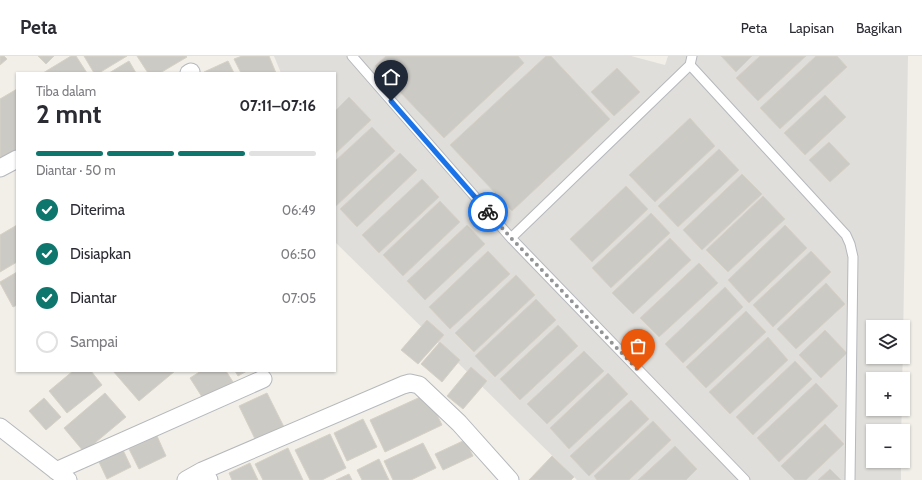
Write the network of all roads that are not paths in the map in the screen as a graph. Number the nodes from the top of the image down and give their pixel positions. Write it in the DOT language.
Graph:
graph roads {
  1 [pos="352,56"];
  2 [pos="691,61"];
  3 [pos="16,160"];
  4 [pos="0,168"];
  5 [pos="511,238"];
  6 [pos="263,379"];
  7 [pos="0,427"];
  8 [pos="62,475"];
  9 [pos="206,476"];
  10 [pos="186,480"];
  11 [pos="510,480"];
  12 [pos="745,480"];
  13 [pos="850,480"];
  1 -- 5 [label="lane"];
  2 -- 5 [label="lane"];
  2 -- 13 [label="lane"];
  3 -- 4 [label="street"];
  5 -- 12 [label="lane"];
  6 -- 8 [label="street"];
  7 -- 8 [label="street"];
  9 -- 10 [label="street"];
  9 -- 11 [label="street"];
}
